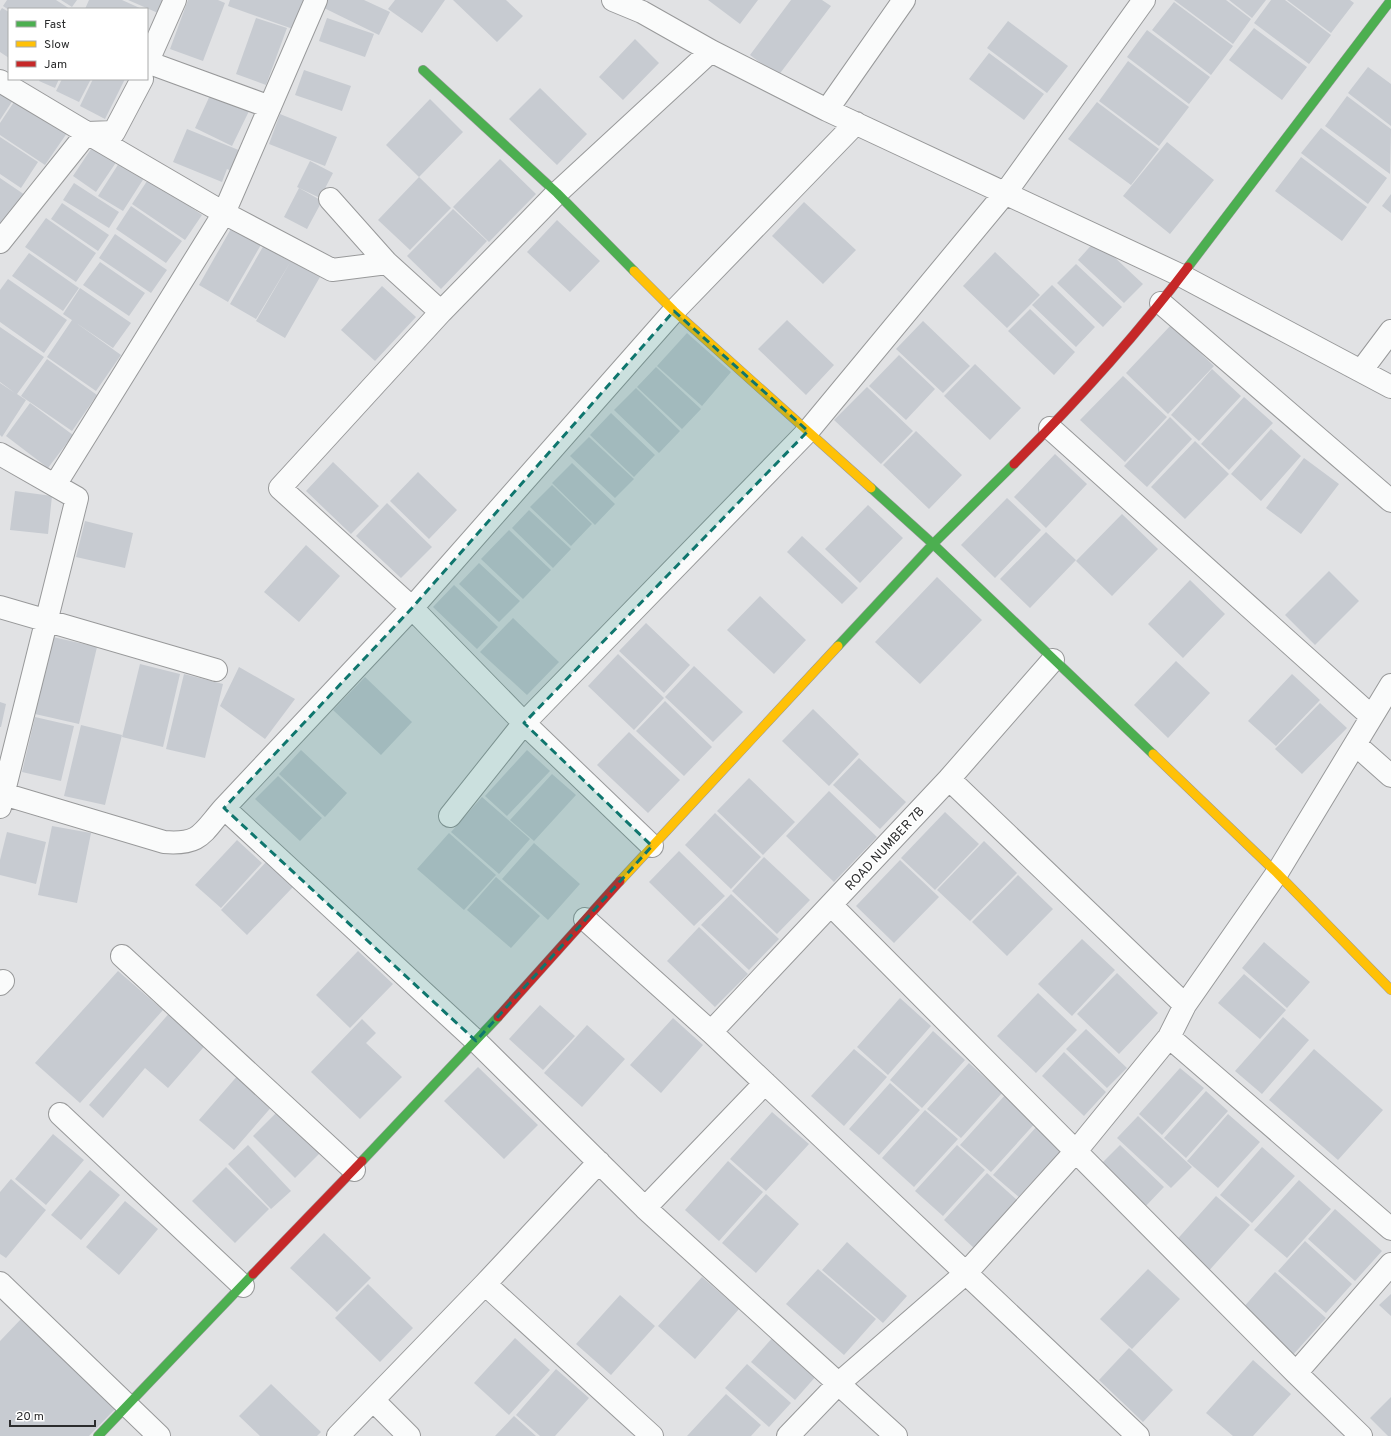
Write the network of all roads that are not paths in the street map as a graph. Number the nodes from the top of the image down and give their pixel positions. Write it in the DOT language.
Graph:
graph roads {
  1 [pos="175,0"];
  2 [pos="316,0"];
  3 [pos="613,0"];
  4 [pos="904,0"];
  5 [pos="1144,0"];
  6 [pos="1391,0"];
  7 [pos="646,6"];
  8 [pos="711,51"];
  9 [pos="148,60"];
  10 [pos="148,62"];
  11 [pos="423,70"];
  12 [pos="141,80"];
  13 [pos="0,81"];
  14 [pos="270,107"];
  15 [pos="827,110"];
  16 [pos="856,124"];
  17 [pos="87,133"];
  18 [pos="1006,192"];
  19 [pos="557,193"];
  20 [pos="330,199"];
  21 [pos="224,213"];
  22 [pos="0,242"];
  23 [pos="387,264"];
  24 [pos="1182,276"];
  25 [pos="1161,303"];
  26 [pos="674,311"];
  27 [pos="441,312"];
  28 [pos="1391,331"];
  29 [pos="1362,371"];
  30 [pos="1391,387"];
  31 [pos="1050,428"];
  32 [pos="808,431"];
  33 [pos="0,454"];
  34 [pos="55,485"];
  35 [pos="1391,501"];
  36 [pos="933,544"];
  37 [pos="0,607"];
  38 [pos="412,608"];
  39 [pos="45,620"];
  40 [pos="1053,660"];
  41 [pos="216,670"];
  42 [pos="1391,685"];
  43 [pos="1371,716"];
  44 [pos="524,723"];
  45 [pos="1356,745"];
  46 [pos="1391,776"];
  47 [pos="949,779"];
  48 [pos="1,798"];
  49 [pos="224,808"];
  50 [pos="450,816"];
  51 [pos="652,846"];
  52 [pos="1277,873"];
  53 [pos="831,905"];
  54 [pos="585,919"];
  55 [pos="122,956"];
  56 [pos="1391,990"];
  57 [pos="1185,1005"];
  58 [pos="711,1032"];
  59 [pos="1169,1037"];
  60 [pos="476,1041"];
  61 [pos="765,1083"];
  62 [pos="60,1114"];
  63 [pos="1076,1151"];
  64 [pos="599,1162"];
  65 [pos="354,1170"];
  66 [pos="645,1208"];
  67 [pos="1391,1229"];
  68 [pos="1391,1264"];
  69 [pos="966,1273"];
  70 [pos="0,1283"];
  71 [pos="485,1284"];
  72 [pos="243,1286"];
  73 [pos="1296,1373"];
  74 [pos="838,1384"];
  75 [pos="374,1401"];
  76 [pos="128,1407"];
  77 [pos="1130,1434"];
  78 [pos="98,1436"];
  79 [pos="159,1436"];
  80 [pos="338,1436"];
  81 [pos="408,1436"];
  82 [pos="652,1436"];
  83 [pos="788,1436"];
  84 [pos="896,1436"];
  85 [pos="1361,1436"];
  1 -- 9 [label="street"];
  2 -- 14 [label="street"];
  3 -- 7 [label="street"];
  4 -- 15 [label="street"];
  5 -- 18 [label="street"];
  6 -- 24 [label="street"];
  7 -- 8 [label="street"];
  8 -- 15 [label="street"];
  8 -- 19 [label="street"];
  10 -- 14 [label="street"];
  11 -- 19 [label="street"];
  12 -- 17 [label="street"];
  13 -- 17 [label="street"];
  14 -- 21 [label="street"];
  15 -- 16 [label="street"];
  16 -- 18 [label="street"];
  16 -- 26 [label="street"];
  17 -- 21 [label="street"];
  17 -- 22 [label="street"];
  18 -- 24 [label="street"];
  18 -- 32 [label="street"];
  19 -- 26 [label="street"];
  19 -- 27 [label="street"];
  20 -- 23 [label="street"];
  21 -- 23 [label="street"];
  21 -- 34 [label="street"];
  23 -- 27 [label="street"];
  24 -- 25 [label="street"];
  24 -- 29 [label="street"];
  25 -- 31 [label="street"];
  25 -- 35 [label="street"];
  26 -- 32 [label="street"];
  26 -- 38 [label="street"];
  27 -- 38 [label="street"];
  28 -- 29 [label="street"];
  29 -- 30 [label="street"];
  31 -- 36 [label="street"];
  31 -- 43 [label="street"];
  32 -- 36 [label="street"];
  32 -- 44 [label="street"];
  33 -- 34 [label="street"];
  34 -- 39 [label="street"];
  36 -- 40 [label="street"];
  36 -- 51 [label="street"];
  37 -- 39 [label="street"];
  38 -- 44 [label="street"];
  38 -- 49 [label="street"];
  39 -- 41 [label="street"];
  39 -- 48 [label="street"];
  40 -- 47 [label="street, ROAD NUMBER 7B"];
  40 -- 52 [label="street"];
  42 -- 43 [label="street"];
  43 -- 45 [label="street"];
  44 -- 50 [label="street"];
  44 -- 51 [label="street"];
  45 -- 46 [label="street"];
  45 -- 52 [label="street"];
  47 -- 53 [label="street, ROAD NUMBER 7B"];
  47 -- 57 [label="street"];
  48 -- 49 [label="street"];
  49 -- 60 [label="street"];
  51 -- 54 [label="street"];
  52 -- 56 [label="street"];
  52 -- 57 [label="street"];
  53 -- 58 [label="street, ROAD NUMBER 7B"];
  53 -- 63 [label="street"];
  54 -- 58 [label="street"];
  54 -- 60 [label="street"];
  55 -- 65 [label="street"];
  57 -- 59 [label="street"];
  58 -- 61 [label="street"];
  59 -- 63 [label="street"];
  59 -- 67 [label="street"];
  60 -- 64 [label="street"];
  60 -- 65 [label="street"];
  61 -- 66 [label="street"];
  61 -- 69 [label="street"];
  62 -- 72 [label="street"];
  63 -- 69 [label="street"];
  63 -- 73 [label="street"];
  64 -- 66 [label="street"];
  64 -- 71 [label="street"];
  65 -- 72 [label="street"];
  66 -- 74 [label="street"];
  68 -- 73 [label="street"];
  69 -- 74 [label="street"];
  69 -- 77 [label="street"];
  70 -- 76 [label="street"];
  71 -- 75 [label="street"];
  71 -- 82 [label="street"];
  72 -- 76 [label="street"];
  73 -- 85 [label="street"];
  74 -- 83 [label="street"];
  74 -- 84 [label="street"];
  75 -- 80 [label="street"];
  75 -- 81 [label="street"];
  76 -- 78 [label="street"];
  76 -- 79 [label="street"];
}
